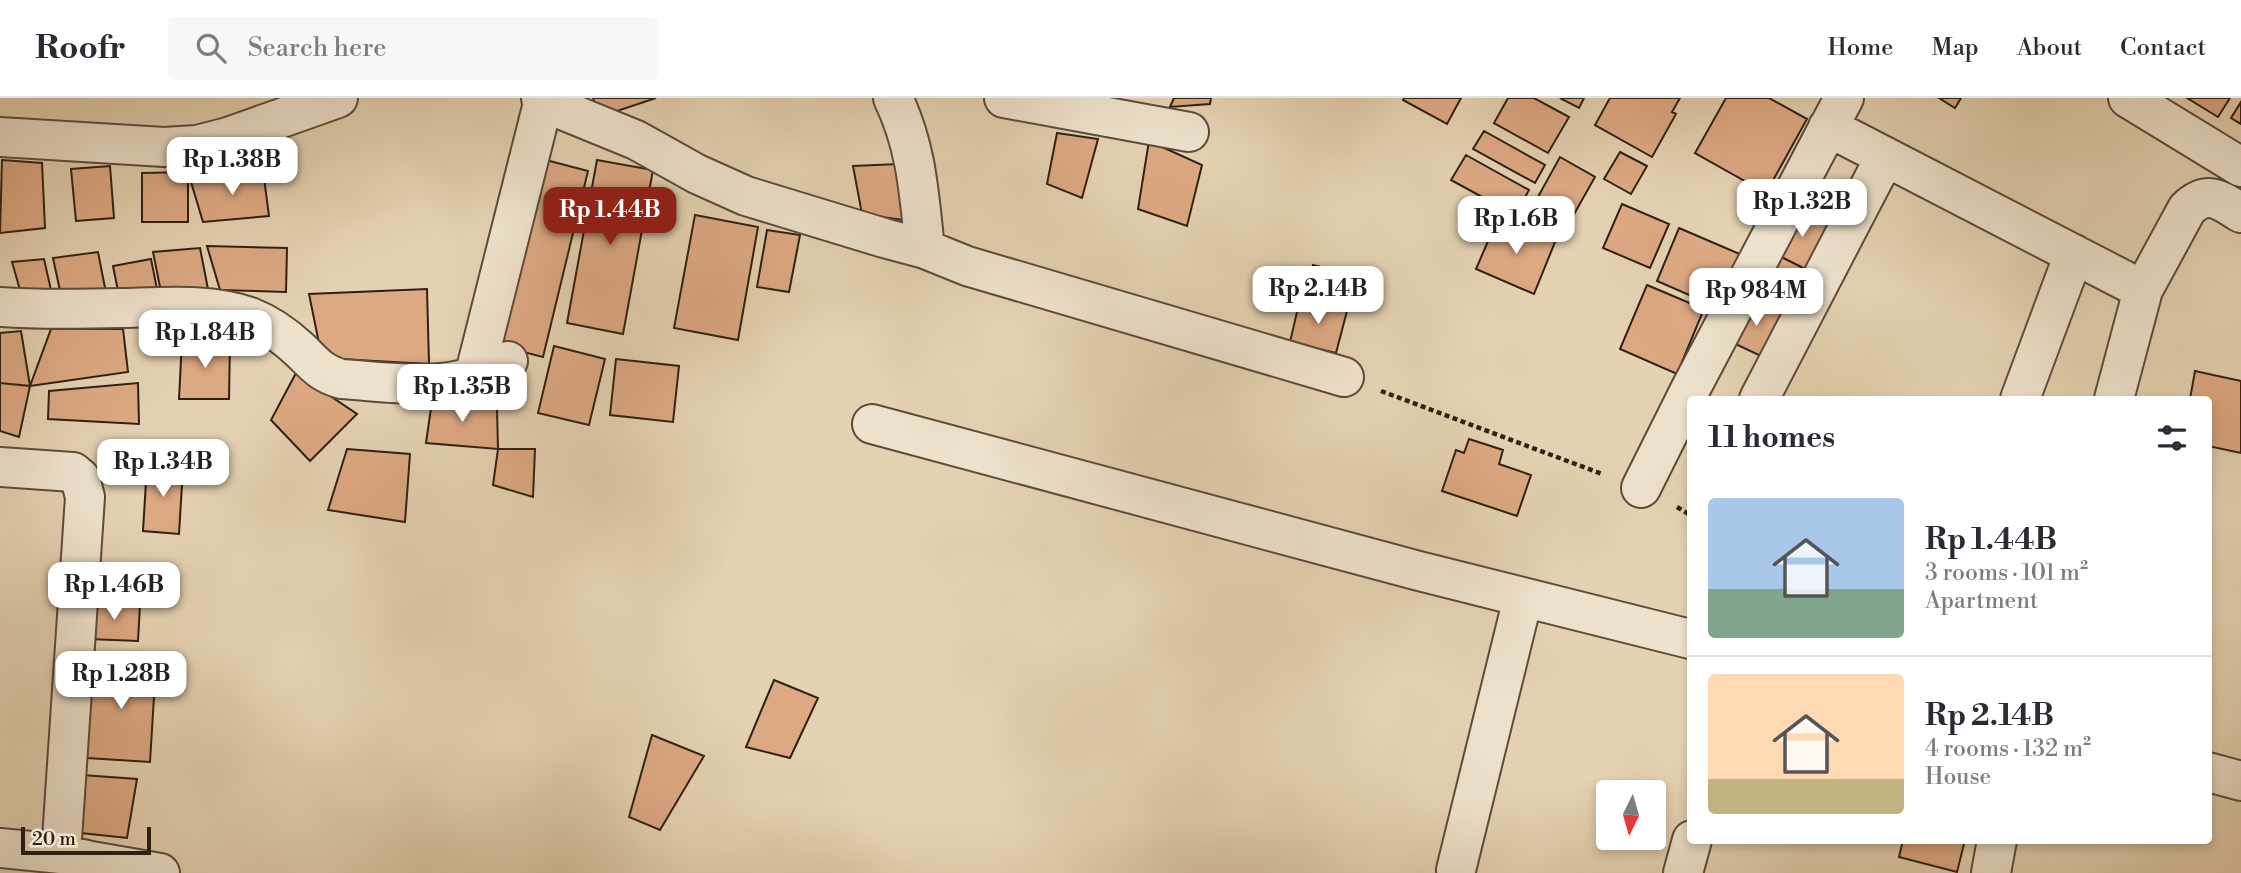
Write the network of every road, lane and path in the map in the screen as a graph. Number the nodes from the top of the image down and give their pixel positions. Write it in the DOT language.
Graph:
graph roads {
  1 [pos="338,98"];
  2 [pos="893,98"];
  3 [pos="1004,98"];
  4 [pos="2127,98"];
  5 [pos="542,99"];
  6 [pos="1836,113"];
  7 [pos="1189,132"];
  8 [pos="0,137"];
  9 [pos="1885,157"];
  10 [pos="2241,167"];
  11 [pos="2241,213"];
  12 [pos="925,248"];
  13 [pos="2074,254"];
  14 [pos="2143,290"];
  15 [pos="0,307"];
  16 [pos="1344,377"];
  17 [pos="1706,393"];
  18 [pos="1761,396"];
  19 [pos="2021,396"];
  20 [pos="2115,396"];
  21 [pos="1687,421"];
  22 [pos="872,424"];
  23 [pos="0,467"];
  24 [pos="1641,488"];
  25 [pos="1687,513"];
  26 [pos="1523,598"];
  27 [pos="1687,638"];
  28 [pos="2212,773"];
  29 [pos="2241,781"];
  30 [pos="1691,844"];
  31 [pos="1996,844"];
  32 [pos="0,848"];
  33 [pos="80,863"];
  34 [pos="1456,870"];
  35 [pos="160,873"];
  36 [pos="1683,873"];
  37 [pos="1991,873"];
  1 -- 8 [label="street"];
  2 -- 12 [label="street"];
  3 -- 7 [label="street"];
  4 -- 10 [label="street"];
  5 -- 12 [label="street"];
  5 -- 15 [label="street"];
  6 -- 9 [label="street"];
  6 -- 17 [label="street"];
  9 -- 13 [label="street"];
  9 -- 18 [label="street"];
  11 -- 14 [label="street"];
  12 -- 16 [label="street"];
  13 -- 14 [label="street"];
  13 -- 19 [label="street"];
  14 -- 20 [label="street"];
  16 -- 24 [label="path"];
  21 -- 24 [label="street"];
  22 -- 26 [label="street"];
  23 -- 33 [label="street"];
  24 -- 25 [label="path"];
  26 -- 27 [label="street"];
  26 -- 34 [label="street"];
  28 -- 29 [label="street"];
  30 -- 36 [label="street"];
  31 -- 37 [label="street"];
  32 -- 33 [label="street"];
  33 -- 35 [label="street"];
}
